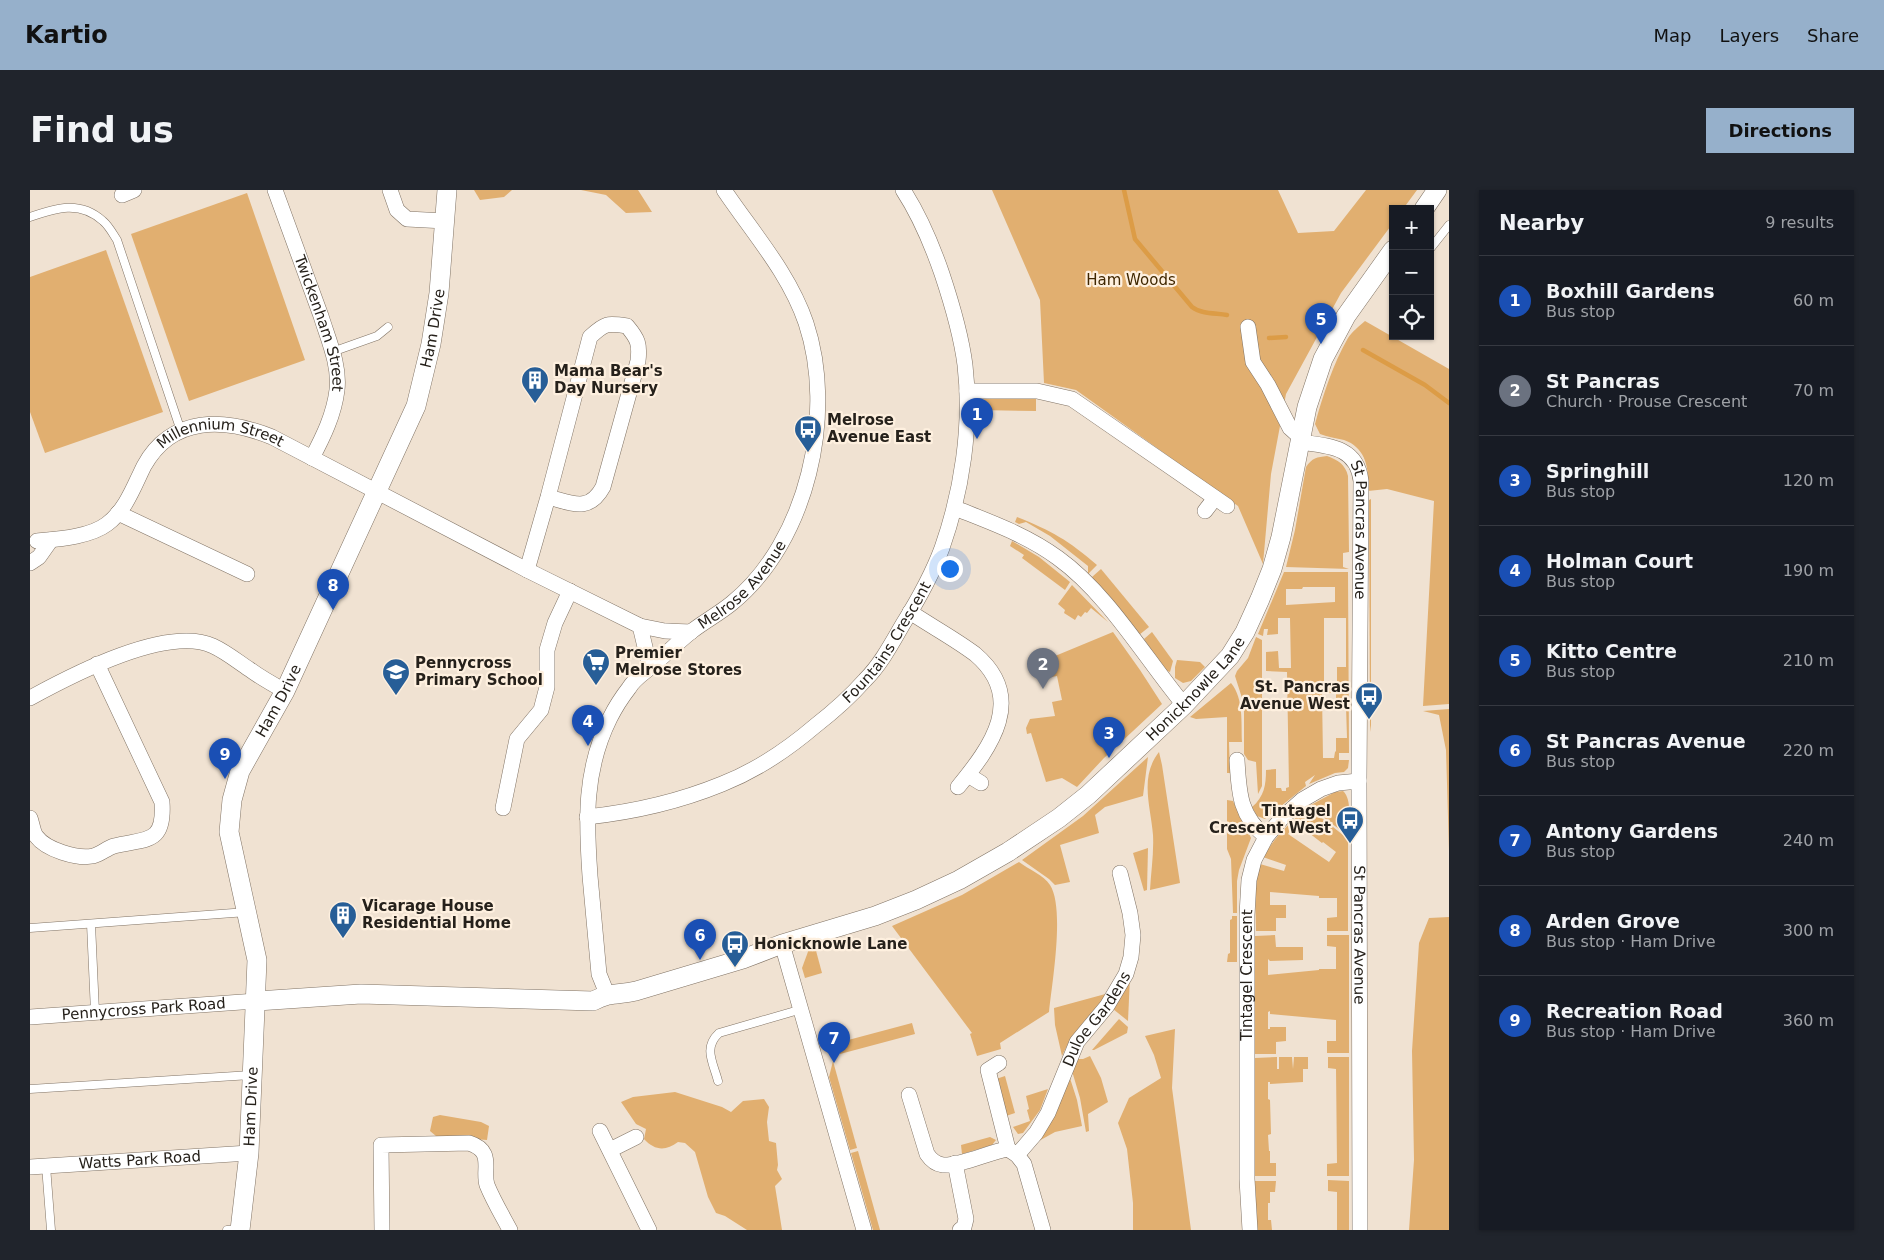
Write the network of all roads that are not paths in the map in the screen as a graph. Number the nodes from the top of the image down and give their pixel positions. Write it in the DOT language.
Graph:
graph roads {
  1 [pos="275,190"];
  2 [pos="390,190"];
  3 [pos="447,190"];
  4 [pos="724,190"];
  5 [pos="903,190"];
  6 [pos="1437,190"];
  7 [pos="1427,205"];
  8 [pos="30,217"];
  9 [pos="444,221"];
  10 [pos="1449,225"];
  11 [pos="1434,244"];
  12 [pos="1389,256"];
  13 [pos="388,327"];
  14 [pos="1248,327"];
  15 [pos="332,352"];
  16 [pos="967,391"];
  17 [pos="181,431"];
  18 [pos="1299,440"];
  19 [pos="312,458"];
  20 [pos="377,492"];
  21 [pos="548,497"];
  22 [pos="954,508"];
  23 [pos="1205,511"];
  24 [pos="118,513"];
  25 [pos="30,563"];
  26 [pos="527,570"];
  27 [pos="247,574"];
  28 [pos="570,591"];
  29 [pos="910,612"];
  30 [pos="640,626"];
  31 [pos="691,632"];
  32 [pos="96,664"];
  33 [pos="650,668"];
  34 [pos="284,691"];
  35 [pos="30,698"];
  36 [pos="1184,705"];
  37 [pos="1237,760"];
  38 [pos="968,775"];
  39 [pos="1359,781"];
  40 [pos="981,783"];
  41 [pos="958,787"];
  42 [pos="503,808"];
  43 [pos="586,817"];
  44 [pos="30,818"];
  45 [pos="1266,837"];
  46 [pos="33,838"];
  47 [pos="1120,873"];
  48 [pos="248,912"];
  49 [pos="91,924"];
  50 [pos="30,928"];
  51 [pos="782,944"];
  52 [pos="607,994"];
  53 [pos="257,1002"];
  54 [pos="802,1010"];
  55 [pos="95,1012"];
  56 [pos="30,1017"];
  57 [pos="999,1063"];
  58 [pos="251,1074"];
  59 [pos="718,1081"];
  60 [pos="30,1090"];
  61 [pos="909,1095"];
  62 [pos="600,1131"];
  63 [pos="636,1137"];
  64 [pos="610,1150"];
  65 [pos="1013,1152"];
  66 [pos="249,1153"];
  67 [pos="955,1163"];
  68 [pos="46,1166"];
  69 [pos="30,1167"];
  70 [pos="51,1230"];
  71 [pos="227,1230"];
  72 [pos="240,1230"];
  73 [pos="382,1230"];
  74 [pos="510,1230"];
  75 [pos="649,1230"];
  76 [pos="864,1230"];
  77 [pos="960,1230"];
  78 [pos="1043,1230"];
  79 [pos="1250,1230"];
  80 [pos="1360,1230"];
  1 -- 15 [label="street, Twickenham Street"];
  2 -- 9 [label="street"];
  3 -- 9 [label="street, Ham Drive"];
  4 -- 31 [label="street, Melrose Avenue"];
  5 -- 16 [label="street, Fountains Crescent"];
  6 -- 7 [label="street"];
  8 -- 17 [label="lane"];
  9 -- 20 [label="street, Ham Drive"];
  10 -- 11 [label="lane"];
  12 -- 18 [label="street, Honicknowle Lane"];
  13 -- 15 [label="lane"];
  14 -- 18 [label="street"];
  15 -- 19 [label="street, Twickenham Street"];
  16 -- 22 [label="street, Fountains Crescent"];
  16 -- 23 [label="street"];
  17 -- 19 [label="street, Millennium Street"];
  17 -- 24 [label="street, Millennium Street"];
  18 -- 36 [label="street, Honicknowle Lane"];
  18 -- 39 [label="street, St Pancras Avenue"];
  19 -- 20 [label="street, Millennium Street"];
  20 -- 26 [label="street, Millennium Street"];
  20 -- 34 [label="street, Ham Drive"];
  21 -- 21 [label="street"];
  21 -- 26 [label="street"];
  22 -- 29 [label="street, Fountains Crescent"];
  22 -- 36 [label="street"];
  24 -- 25 [label="street, Millennium Street"];
  24 -- 27 [label="street"];
  26 -- 28 [label="street, Millennium Street"];
  28 -- 30 [label="street, Millennium Street"];
  28 -- 42 [label="street"];
  29 -- 38 [label="street"];
  29 -- 43 [label="street, Fountains Crescent"];
  30 -- 31 [label="street, Millennium Street"];
  30 -- 33 [label="street"];
  31 -- 33 [label="street, Melrose Avenue"];
  32 -- 34 [label="street"];
  32 -- 35 [label="street"];
  32 -- 46 [label="street"];
  33 -- 43 [label="street, Melrose Avenue"];
  34 -- 48 [label="street, Ham Drive"];
  36 -- 51 [label="street, Honicknowle Lane"];
  37 -- 45 [label="street"];
  38 -- 40 [label="street"];
  38 -- 41 [label="street"];
  39 -- 45 [label="street, Tintagel Crescent"];
  39 -- 80 [label="street, St Pancras Avenue"];
  43 -- 52 [label="street, Melrose Avenue"];
  44 -- 46 [label="street"];
  45 -- 79 [label="street, Tintagel Crescent"];
  47 -- 65 [label="street, Duloe Gardens"];
  48 -- 49 [label="lane"];
  48 -- 53 [label="street, Ham Drive"];
  49 -- 50 [label="lane"];
  49 -- 55 [label="lane"];
  51 -- 52 [label="street, Honicknowle Lane"];
  51 -- 54 [label="street"];
  52 -- 53 [label="street, Honicknowle Lane"];
  53 -- 55 [label="street, Pennycross Park Road"];
  53 -- 58 [label="street, Ham Drive"];
  54 -- 59 [label="lane"];
  54 -- 76 [label="street"];
  55 -- 56 [label="street, Pennycross Park Road"];
  57 -- 65 [label="street"];
  58 -- 60 [label="lane"];
  58 -- 66 [label="street, Ham Drive"];
  61 -- 67 [label="street"];
  62 -- 64 [label="street"];
  63 -- 64 [label="street"];
  64 -- 75 [label="street"];
  65 -- 67 [label="street"];
  65 -- 78 [label="street"];
  66 -- 68 [label="street, Watts Park Road"];
  66 -- 72 [label="street, Ham Drive"];
  67 -- 77 [label="street"];
  68 -- 69 [label="street, Watts Park Road"];
  68 -- 70 [label="lane"];
  71 -- 72 [label="lane"];
  73 -- 74 [label="street"];
}
